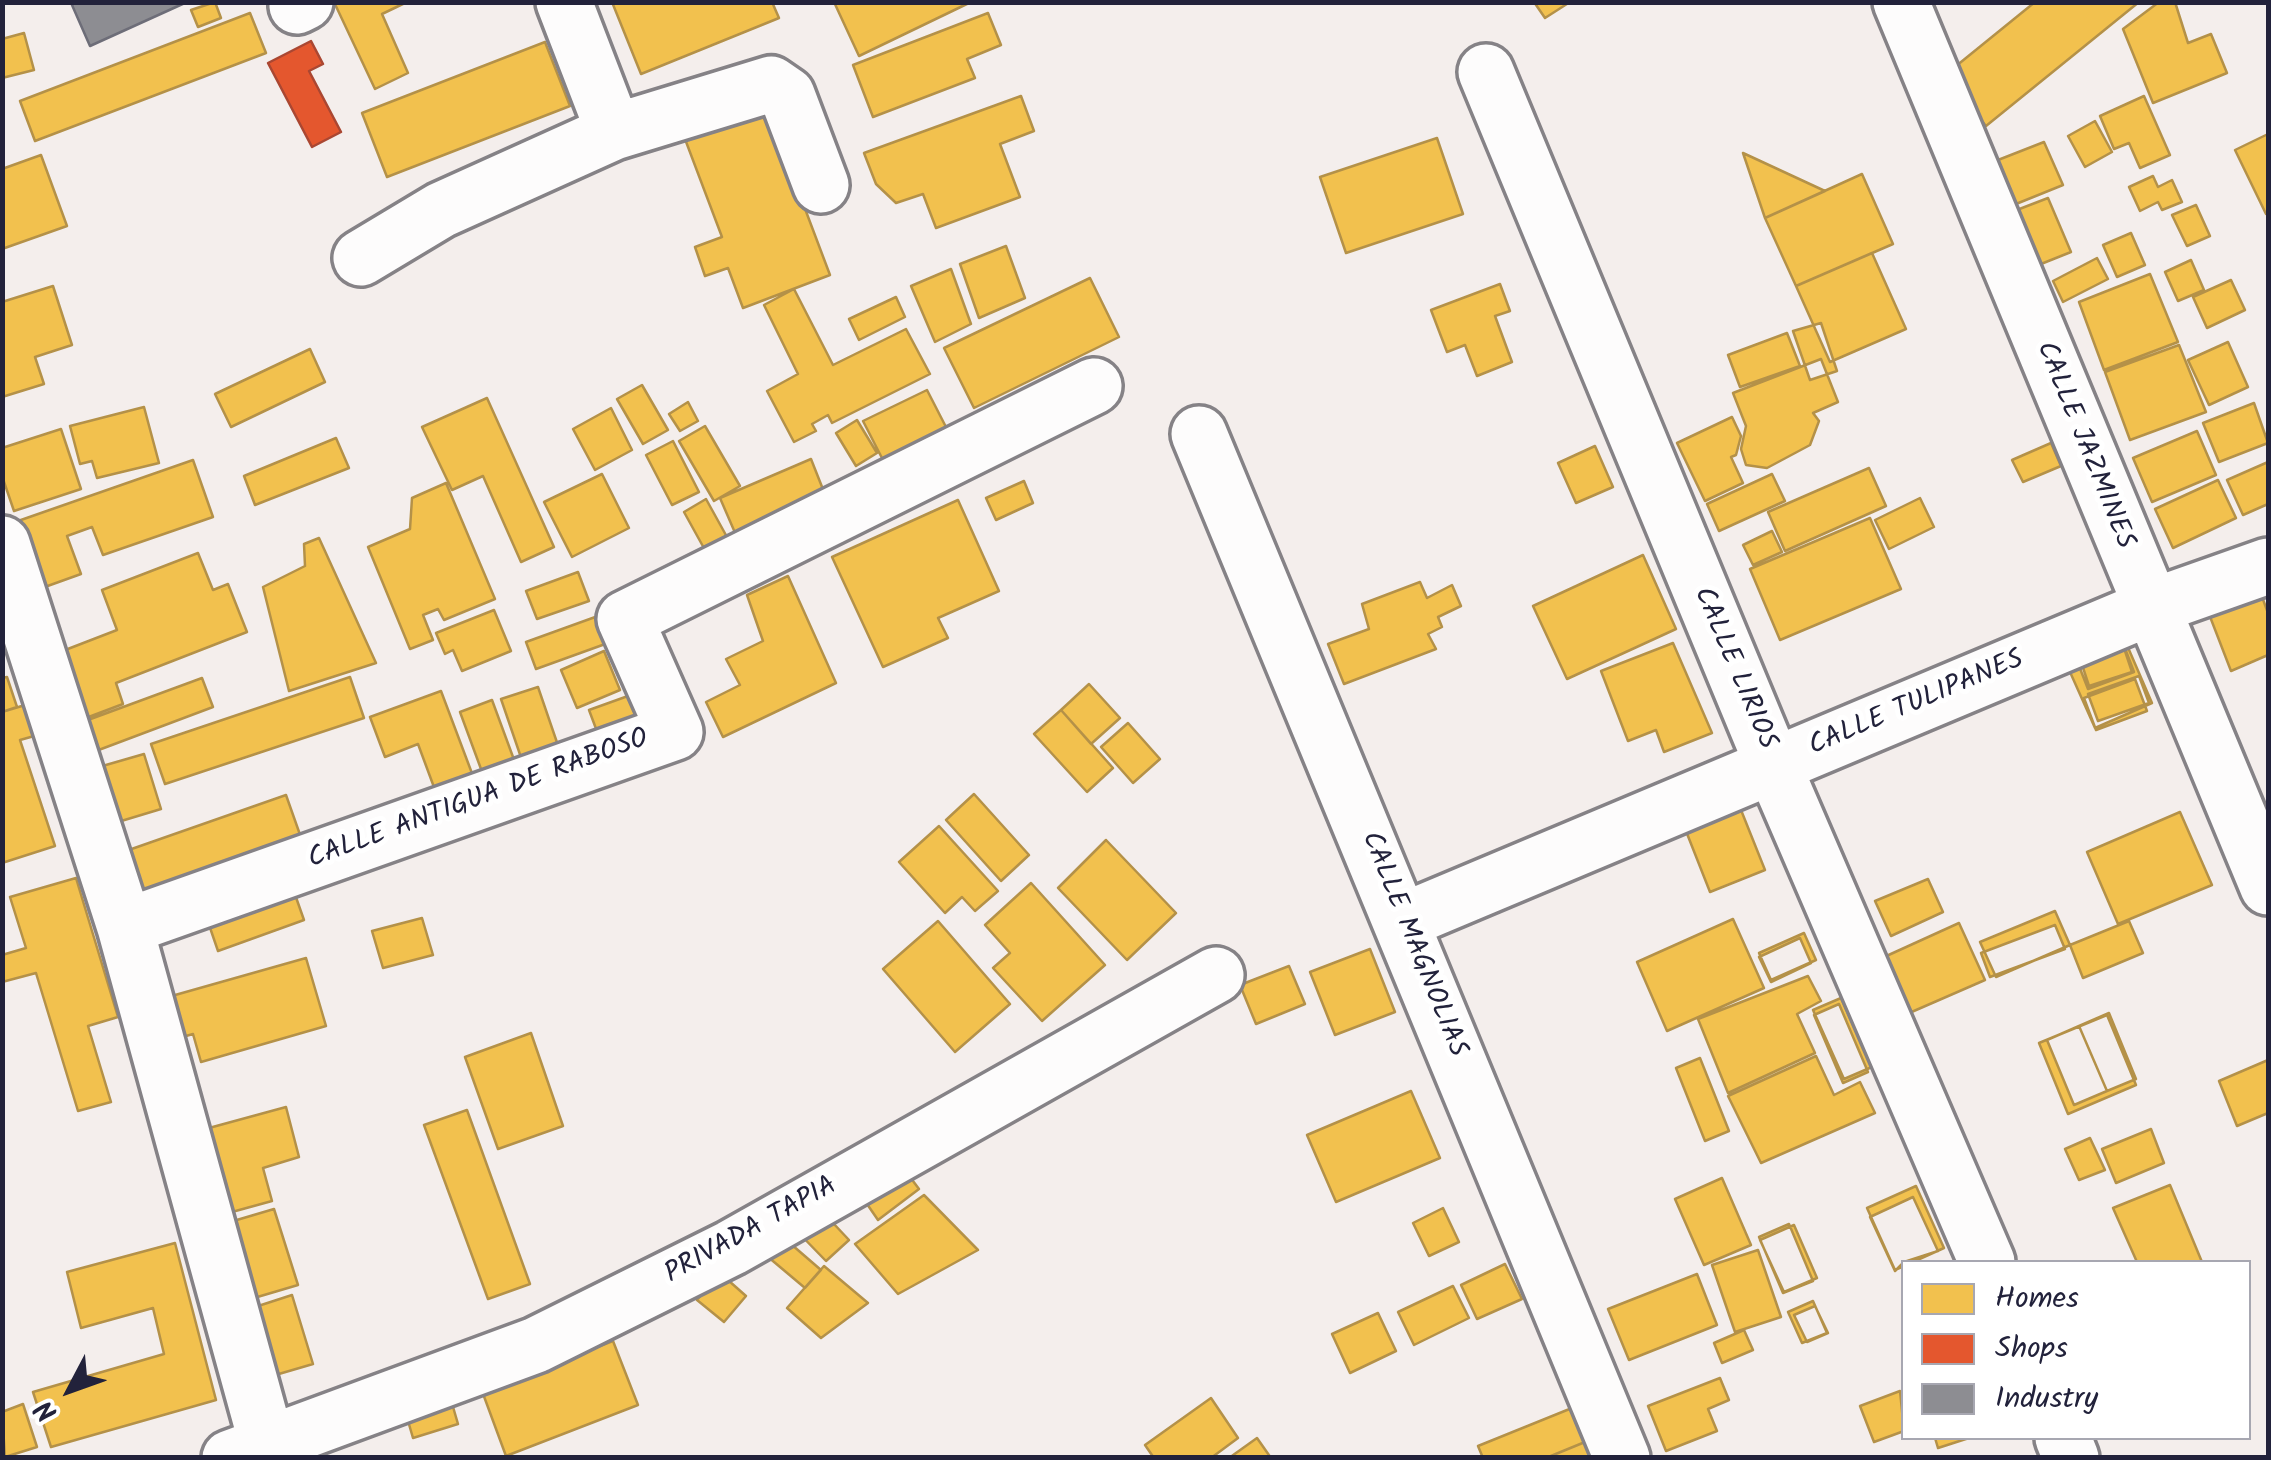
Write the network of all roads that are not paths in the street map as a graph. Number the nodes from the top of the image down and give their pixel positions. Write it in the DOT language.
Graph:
graph roads {
  1 [pos="564,2"];
  2 [pos="1901,2"];
  3 [pos="1486,72"];
  4 [pos="614,132"];
  5 [pos="821,185"];
  6 [pos="360,258"];
  7 [pos="1094,386"];
  8 [pos="1200,434"];
  9 [pos="2,544"];
  10 [pos="2268,566"];
  11 [pos="2149,608"];
  12 [pos="1773,765"];
  13 [pos="2268,887"];
  14 [pos="1403,921"];
  15 [pos="125,927"];
  16 [pos="1216,975"];
  17 [pos="1987,1260"];
  18 [pos="257,1454"];
  19 [pos="1622,1458"];
  1 -- 4 [label="street"];
  2 -- 11 [label="street, CALLE JAZMINES"];
  3 -- 12 [label="street, CALLE LIRIOS"];
  4 -- 5 [label="street"];
  4 -- 6 [label="street"];
  7 -- 15 [label="street, CALLE ANTIGUA DE RABOSO"];
  8 -- 14 [label="street, CALLE MAGNOLIAS"];
  9 -- 15 [label="street"];
  10 -- 11 [label="street, CALLE TULIPANES"];
  11 -- 12 [label="street, CALLE TULIPANES"];
  11 -- 13 [label="street, CALLE JAZMINES"];
  12 -- 14 [label="street, CALLE TULIPANES"];
  12 -- 17 [label="street, CALLE LIRIOS"];
  14 -- 19 [label="street, CALLE MAGNOLIAS"];
  15 -- 18 [label="street"];
  16 -- 18 [label="street, PRIVADA TAPIA"];
}
